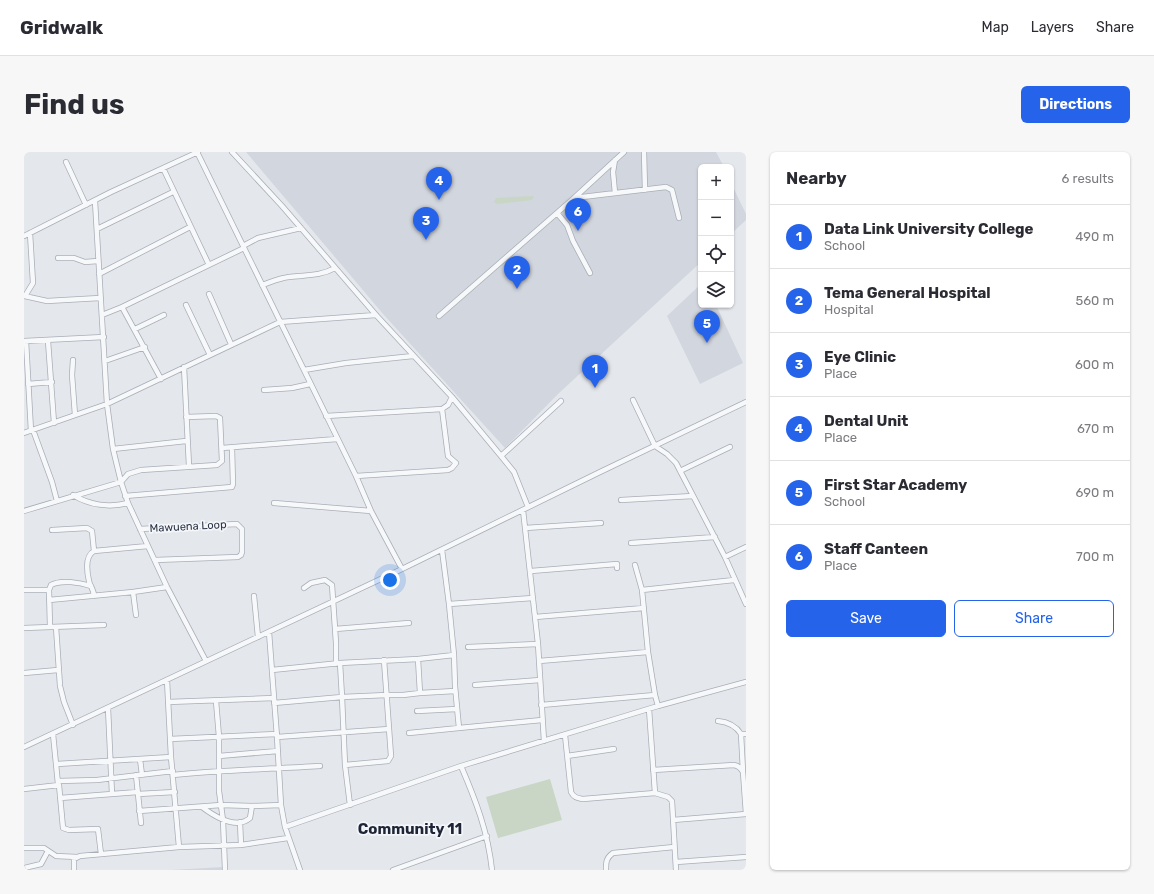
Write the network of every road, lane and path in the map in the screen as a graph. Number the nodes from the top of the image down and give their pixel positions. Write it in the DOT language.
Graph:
graph roads {
  1 [pos="197,152"];
  2 [pos="232,152"];
  3 [pos="624,152"];
  4 [pos="644,152"];
  5 [pos="615,160"];
  6 [pos="66,162"];
  7 [pos="163,168"];
  8 [pos="645,190"];
  9 [pos="173,192"];
  10 [pos="615,193"];
  11 [pos="573,198"];
  12 [pos="95,201"];
  13 [pos="86,205"];
  14 [pos="557,213"];
  15 [pos="679,218"];
  16 [pos="190,227"];
  17 [pos="301,228"];
  18 [pos="97,229"];
  19 [pos="30,233"];
  20 [pos="24,236"];
  21 [pos="244,247"];
  22 [pos="58,258"];
  23 [pos="98,261"];
  24 [pos="209,265"];
  25 [pos="335,268"];
  26 [pos="590,273"];
  27 [pos="99,274"];
  28 [pos="262,285"];
  29 [pos="209,294"];
  30 [pos="25,296"];
  31 [pos="100,298"];
  32 [pos="186,305"];
  33 [pos="122,307"];
  34 [pos="102,315"];
  35 [pos="164,315"];
  36 [pos="376,315"];
  37 [pos="439,316"];
  38 [pos="280,322"];
  39 [pos="135,329"];
  40 [pos="104,337"];
  41 [pos="48,340"];
  42 [pos="25,341"];
  43 [pos="231,344"];
  44 [pos="145,347"];
  45 [pos="210,355"];
  46 [pos="413,356"];
  47 [pos="73,360"];
  48 [pos="105,361"];
  49 [pos="184,367"];
  50 [pos="304,370"];
  51 [pos="161,379"];
  52 [pos="52,382"];
  53 [pos="28,384"];
  54 [pos="310,384"];
  55 [pos="264,390"];
  56 [pos="452,397"];
  57 [pos="633,400"];
  58 [pos="560,401"];
  59 [pos="746,402"];
  60 [pos="107,404"];
  61 [pos="442,409"];
  62 [pos="75,415"];
  63 [pos="326,416"];
  64 [pos="186,417"];
  65 [pos="54,423"];
  66 [pos="32,430"];
  67 [pos="24,432"];
  68 [pos="337,439"];
  69 [pos="186,441"];
  70 [pos="655,446"];
  71 [pos="730,447"];
  72 [pos="222,448"];
  73 [pos="232,448"];
  74 [pos="113,449"];
  75 [pos="501,456"];
  76 [pos="189,466"];
  77 [pos="680,471"];
  78 [pos="356,476"];
  79 [pos="120,482"];
  80 [pos="73,496"];
  81 [pos="125,496"];
  82 [pos="693,496"];
  83 [pos="621,500"];
  84 [pos="57,501"];
  85 [pos="128,503"];
  86 [pos="274,503"];
  87 [pos="528,507"];
  88 [pos="523,510"];
  89 [pos="24,511"];
  90 [pos="371,511"];
  91 [pos="601,523"];
  92 [pos="525,528"];
  93 [pos="140,529"];
  94 [pos="52,530"];
  95 [pos="715,537"];
  96 [pos="631,543"];
  97 [pos="148,546"];
  98 [pos="746,547"];
  99 [pos="442,550"];
  100 [pos="94,551"];
  101 [pos="725,557"];
  102 [pos="155,560"];
  103 [pos="635,565"];
  104 [pos="618,568"];
  105 [pos="402,569"];
  106 [pos="531,571"];
  107 [pos="734,580"];
  108 [pos="91,586"];
  109 [pos="167,587"];
  110 [pos="304,588"];
  111 [pos="24,590"];
  112 [pos="49,590"];
  113 [pos="642,590"];
  114 [pos="134,592"];
  115 [pos="94,596"];
  116 [pos="254,596"];
  117 [pos="533,598"];
  118 [pos="49,600"];
  119 [pos="332,602"];
  120 [pos="449,604"];
  121 [pos="746,604"];
  122 [pos="644,608"];
  123 [pos="136,616"];
  124 [pos="535,617"];
  125 [pos="409,623"];
  126 [pos="104,625"];
  127 [pos="53,627"];
  128 [pos="24,628"];
  129 [pos="335,629"];
  130 [pos="269,632"];
  131 [pos="258,637"];
  132 [pos="538,644"];
  133 [pos="468,647"];
  134 [pos="648,652"];
  135 [pos="454,655"];
  136 [pos="418,659"];
  137 [pos="384,660"];
  138 [pos="206,661"];
  139 [pos="539,661"];
  140 [pos="338,663"];
  141 [pos="58,670"];
  142 [pos="272,670"];
  143 [pos="24,673"];
  144 [pos="167,680"];
  145 [pos="540,680"];
  146 [pos="746,682"];
  147 [pos="475,684"];
  148 [pos="455,691"];
  149 [pos="420,693"];
  150 [pos="655,694"];
  151 [pos="387,695"];
  152 [pos="342,697"];
  153 [pos="274,700"];
  154 [pos="216,701"];
  155 [pos="168,702"];
  156 [pos="541,705"];
  157 [pos="658,706"];
  158 [pos="108,708"];
  159 [pos="457,709"];
  160 [pos="649,709"];
  161 [pos="417,711"];
  162 [pos="542,720"];
  163 [pos="718,720"];
  164 [pos="73,725"];
  165 [pos="389,728"];
  166 [pos="459,728"];
  167 [pos="344,732"];
  168 [pos="409,733"];
  169 [pos="53,734"];
  170 [pos="744,734"];
  171 [pos="565,735"];
  172 [pos="277,736"];
  173 [pos="218,737"];
  174 [pos="170,739"];
  175 [pos="544,741"];
  176 [pos="24,747"];
  177 [pos="614,749"];
  178 [pos="278,751"];
  179 [pos="219,756"];
  180 [pos="567,756"];
  181 [pos="171,757"];
  182 [pos="140,759"];
  183 [pos="110,761"];
  184 [pos="57,764"];
  185 [pos="345,765"];
  186 [pos="320,766"];
  187 [pos="461,766"];
  188 [pos="279,768"];
  189 [pos="219,770"];
  190 [pos="653,770"];
  191 [pos="173,773"];
  192 [pos="136,775"];
  193 [pos="142,775"];
  194 [pos="744,776"];
  195 [pos="112,778"];
  196 [pos="58,783"];
  197 [pos="24,789"];
  198 [pos="175,792"];
  199 [pos="138,793"];
  200 [pos="655,793"];
  201 [pos="112,794"];
  202 [pos="60,798"];
  203 [pos="221,805"];
  204 [pos="280,805"];
  205 [pos="350,805"];
  206 [pos="252,806"];
  207 [pos="202,807"];
  208 [pos="176,809"];
  209 [pos="140,811"];
  210 [pos="746,814"];
  211 [pos="223,820"];
  212 [pos="673,820"];
  213 [pos="240,822"];
  214 [pos="141,823"];
  215 [pos="285,827"];
  216 [pos="487,836"];
  217 [pos="288,838"];
  218 [pos="224,844"];
  219 [pos="241,845"];
  220 [pos="180,847"];
  221 [pos="674,847"];
  222 [pos="24,848"];
  223 [pos="48,851"];
  224 [pos="101,854"];
  225 [pos="56,856"];
  226 [pos="77,857"];
  227 [pos="746,857"];
  228 [pos="44,860"];
  229 [pos="676,862"];
  230 [pos="412,864"];
  231 [pos="24,868"];
  232 [pos="74,870"];
  233 [pos="225,870"];
  234 [pos="300,870"];
  235 [pos="393,870"];
  236 [pos="413,870"];
  237 [pos="492,870"];
  238 [pos="606,870"];
  239 [pos="676,870"];
  1 -- 7 [label="street"];
  1 -- 21 [label="street"];
  2 -- 17 [label="street"];
  3 -- 5 [label="street"];
  4 -- 8 [label="street"];
  5 -- 10 [label="street"];
  5 -- 11 [label="street"];
  6 -- 13 [label="street"];
  7 -- 9 [label="street"];
  7 -- 12 [label="street"];
  8 -- 10 [label="street"];
  8 -- 15 [label="street"];
  9 -- 16 [label="street"];
  9 -- 18 [label="street"];
  10 -- 11 [label="street"];
  11 -- 14 [label="street"];
  12 -- 13 [label="street"];
  12 -- 18 [label="street"];
  13 -- 19 [label="street"];
  14 -- 26 [label="street"];
  14 -- 37 [label="street"];
  16 -- 24 [label="street"];
  16 -- 27 [label="street"];
  17 -- 21 [label="street"];
  17 -- 25 [label="street"];
  18 -- 23 [label="street"];
  19 -- 20 [label="street"];
  19 -- 30 [label="street"];
  21 -- 24 [label="street"];
  21 -- 28 [label="street"];
  22 -- 23 [label="street"];
  23 -- 27 [label="street"];
  24 -- 33 [label="street"];
  25 -- 28 [label="street"];
  25 -- 36 [label="street"];
  27 -- 31 [label="street"];
  28 -- 38 [label="street"];
  29 -- 43 [label="street"];
  30 -- 31 [label="street"];
  31 -- 34 [label="street"];
  32 -- 45 [label="street"];
  33 -- 34 [label="street"];
  33 -- 39 [label="street"];
  34 -- 40 [label="street"];
  35 -- 39 [label="street"];
  36 -- 38 [label="street"];
  36 -- 46 [label="street"];
  38 -- 43 [label="street"];
  38 -- 50 [label="street"];
  39 -- 44 [label="street"];
  40 -- 41 [label="street"];
  40 -- 48 [label="street"];
  41 -- 42 [label="street"];
  41 -- 52 [label="street"];
  42 -- 53 [label="street"];
  43 -- 45 [label="street"];
  44 -- 48 [label="street"];
  44 -- 51 [label="street"];
  45 -- 49 [label="street"];
  46 -- 50 [label="street"];
  46 -- 56 [label="street"];
  47 -- 62 [label="street"];
  48 -- 60 [label="street"];
  49 -- 51 [label="street"];
  49 -- 64 [label="street"];
  50 -- 54 [label="street"];
  51 -- 60 [label="street"];
  52 -- 53 [label="street"];
  52 -- 65 [label="street"];
  53 -- 66 [label="street"];
  54 -- 55 [label="street"];
  54 -- 63 [label="street"];
  56 -- 61 [label="street"];
  56 -- 75 [label="street"];
  57 -- 70 [label="street"];
  58 -- 75 [label="street"];
  59 -- 70 [label="street"];
  60 -- 62 [label="street"];
  60 -- 74 [label="street"];
  61 -- 63 [label="street"];
  61 -- 78 [label="street"];
  62 -- 65 [label="street"];
  63 -- 68 [label="street"];
  64 -- 69 [label="street"];
  64 -- 72 [label="street"];
  65 -- 66 [label="street"];
  66 -- 67 [label="street"];
  66 -- 84 [label="street"];
  68 -- 73 [label="street"];
  68 -- 78 [label="street"];
  69 -- 74 [label="street"];
  69 -- 76 [label="street"];
  70 -- 77 [label="street"];
  70 -- 87 [label="street"];
  71 -- 77 [label="street"];
  72 -- 73 [label="street"];
  72 -- 76 [label="street"];
  73 -- 81 [label="street"];
  74 -- 79 [label="street"];
  75 -- 87 [label="street"];
  76 -- 79 [label="street"];
  77 -- 82 [label="street"];
  78 -- 90 [label="street"];
  79 -- 80 [label="street"];
  79 -- 81 [label="street"];
  80 -- 84 [label="street"];
  80 -- 85 [label="street"];
  81 -- 85 [label="street"];
  82 -- 83 [label="street"];
  82 -- 95 [label="street"];
  84 -- 89 [label="street"];
  85 -- 93 [label="street"];
  86 -- 90 [label="street"];
  87 -- 88 [label="street"];
  88 -- 92 [label="street"];
  88 -- 99 [label="street"];
  90 -- 105 [label="street"];
  91 -- 92 [label="street"];
  92 -- 106 [label="street"];
  93 -- 97 [label="street"];
  93 -- 102 [label="street, Mawuena Loop"];
  94 -- 100 [label="street"];
  95 -- 96 [label="street"];
  95 -- 101 [label="street"];
  97 -- 100 [label="street"];
  97 -- 102 [label="street"];
  98 -- 101 [label="street"];
  99 -- 105 [label="street"];
  99 -- 120 [label="street"];
  100 -- 108 [label="street"];
  101 -- 107 [label="street"];
  102 -- 109 [label="street"];
  103 -- 113 [label="street"];
  104 -- 106 [label="street"];
  105 -- 119 [label="street"];
  106 -- 117 [label="street"];
  107 -- 113 [label="street"];
  107 -- 121 [label="street"];
  108 -- 112 [label="street"];
  108 -- 115 [label="street"];
  109 -- 114 [label="street"];
  109 -- 138 [label="street"];
  110 -- 119 [label="street"];
  111 -- 112 [label="street"];
  112 -- 118 [label="street"];
  113 -- 122 [label="street"];
  114 -- 115 [label="street"];
  114 -- 123 [label="street"];
  115 -- 118 [label="street"];
  116 -- 131 [label="street"];
  117 -- 120 [label="street"];
  117 -- 124 [label="street"];
  118 -- 127 [label="street"];
  119 -- 129 [label="street"];
  119 -- 130 [label="street"];
  120 -- 135 [label="street"];
  122 -- 124 [label="street"];
  122 -- 134 [label="street"];
  124 -- 132 [label="street"];
  125 -- 129 [label="street"];
  126 -- 127 [label="street"];
  127 -- 128 [label="street"];
  127 -- 141 [label="street"];
  129 -- 140 [label="street"];
  130 -- 131 [label="street"];
  130 -- 142 [label="street"];
  131 -- 138 [label="street"];
  132 -- 133 [label="street"];
  132 -- 139 [label="street"];
  134 -- 139 [label="street"];
  134 -- 150 [label="street"];
  135 -- 136 [label="street"];
  135 -- 148 [label="street"];
  136 -- 137 [label="street"];
  136 -- 149 [label="street"];
  137 -- 140 [label="street"];
  137 -- 151 [label="street"];
  138 -- 144 [label="street"];
  139 -- 145 [label="street"];
  140 -- 142 [label="street"];
  140 -- 152 [label="street"];
  141 -- 143 [label="street"];
  141 -- 164 [label="street"];
  142 -- 153 [label="street"];
  144 -- 155 [label="street"];
  144 -- 158 [label="street"];
  145 -- 147 [label="street"];
  145 -- 156 [label="street"];
  146 -- 157 [label="street"];
  148 -- 149 [label="street"];
  148 -- 159 [label="street"];
  149 -- 151 [label="street"];
  150 -- 156 [label="street"];
  150 -- 157 [label="street"];
  151 -- 152 [label="street"];
  151 -- 165 [label="street"];
  152 -- 153 [label="street"];
  152 -- 167 [label="street"];
  153 -- 154 [label="street"];
  153 -- 172 [label="street"];
  154 -- 155 [label="street"];
  154 -- 173 [label="street"];
  155 -- 174 [label="street"];
  156 -- 162 [label="street"];
  157 -- 160 [label="street"];
  158 -- 164 [label="street"];
  158 -- 183 [label="street"];
  159 -- 161 [label="street"];
  159 -- 166 [label="street"];
  160 -- 171 [label="street"];
  160 -- 190 [label="street"];
  162 -- 166 [label="street"];
  162 -- 175 [label="street"];
  163 -- 170 [label="street"];
  164 -- 169 [label="street"];
  165 -- 167 [label="street"];
  165 -- 185 [label="street"];
  166 -- 168 [label="street"];
  167 -- 172 [label="street"];
  167 -- 185 [label="street"];
  169 -- 176 [label="street"];
  169 -- 184 [label="street"];
  170 -- 194 [label="street"];
  171 -- 175 [label="street"];
  171 -- 180 [label="street"];
  172 -- 173 [label="street"];
  172 -- 178 [label="street"];
  173 -- 174 [label="street"];
  173 -- 179 [label="street"];
  174 -- 181 [label="street"];
  175 -- 187 [label="street"];
  177 -- 180 [label="street"];
  178 -- 179 [label="street"];
  178 -- 188 [label="street"];
  179 -- 189 [label="street"];
  180 -- 200 [label="street"];
  181 -- 182 [label="street"];
  181 -- 191 [label="street"];
  182 -- 183 [label="street"];
  182 -- 193 [label="street"];
  183 -- 184 [label="street"];
  183 -- 195 [label="street"];
  184 -- 196 [label="street"];
  185 -- 205 [label="street"];
  186 -- 188 [label="street"];
  187 -- 205 [label="street"];
  187 -- 216 [label="street"];
  188 -- 189 [label="street"];
  188 -- 204 [label="street"];
  189 -- 191 [label="street"];
  189 -- 203 [label="street"];
  190 -- 194 [label="street"];
  190 -- 200 [label="street"];
  191 -- 193 [label="street"];
  191 -- 198 [label="street"];
  192 -- 193 [label="street"];
  192 -- 195 [label="street"];
  192 -- 199 [label="street"];
  194 -- 210 [label="street"];
  195 -- 196 [label="street"];
  195 -- 201 [label="street"];
  196 -- 197 [label="street"];
  196 -- 202 [label="street"];
  198 -- 199 [label="street"];
  198 -- 208 [label="street"];
  199 -- 201 [label="street"];
  199 -- 209 [label="street"];
  200 -- 212 [label="street"];
  201 -- 202 [label="street"];
  202 -- 224 [label="street"];
  203 -- 206 [label="street"];
  203 -- 207 [label="street"];
  203 -- 211 [label="street"];
  204 -- 206 [label="street"];
  204 -- 215 [label="street"];
  205 -- 215 [label="street"];
  206 -- 213 [label="street"];
  207 -- 208 [label="street"];
  207 -- 211 [label="street"];
  208 -- 209 [label="street"];
  208 -- 220 [label="street"];
  209 -- 214 [label="street"];
  210 -- 212 [label="street"];
  211 -- 213 [label="street"];
  211 -- 218 [label="street"];
  212 -- 221 [label="street"];
  213 -- 219 [label="street"];
  215 -- 217 [label="street"];
  216 -- 230 [label="street"];
  216 -- 237 [label="street"];
  217 -- 219 [label="street"];
  217 -- 234 [label="street"];
  218 -- 219 [label="street"];
  218 -- 220 [label="street"];
  218 -- 233 [label="street"];
  220 -- 224 [label="street"];
  221 -- 229 [label="street"];
  221 -- 238 [label="street"];
  222 -- 223 [label="street"];
  223 -- 225 [label="street"];
  223 -- 228 [label="street"];
  224 -- 226 [label="street"];
  225 -- 226 [label="street"];
  225 -- 228 [label="street"];
  226 -- 232 [label="street"];
  227 -- 229 [label="street"];
  228 -- 231 [label="street"];
  229 -- 239 [label="street"];
  230 -- 235 [label="street"];
  230 -- 236 [label="street"];
}
